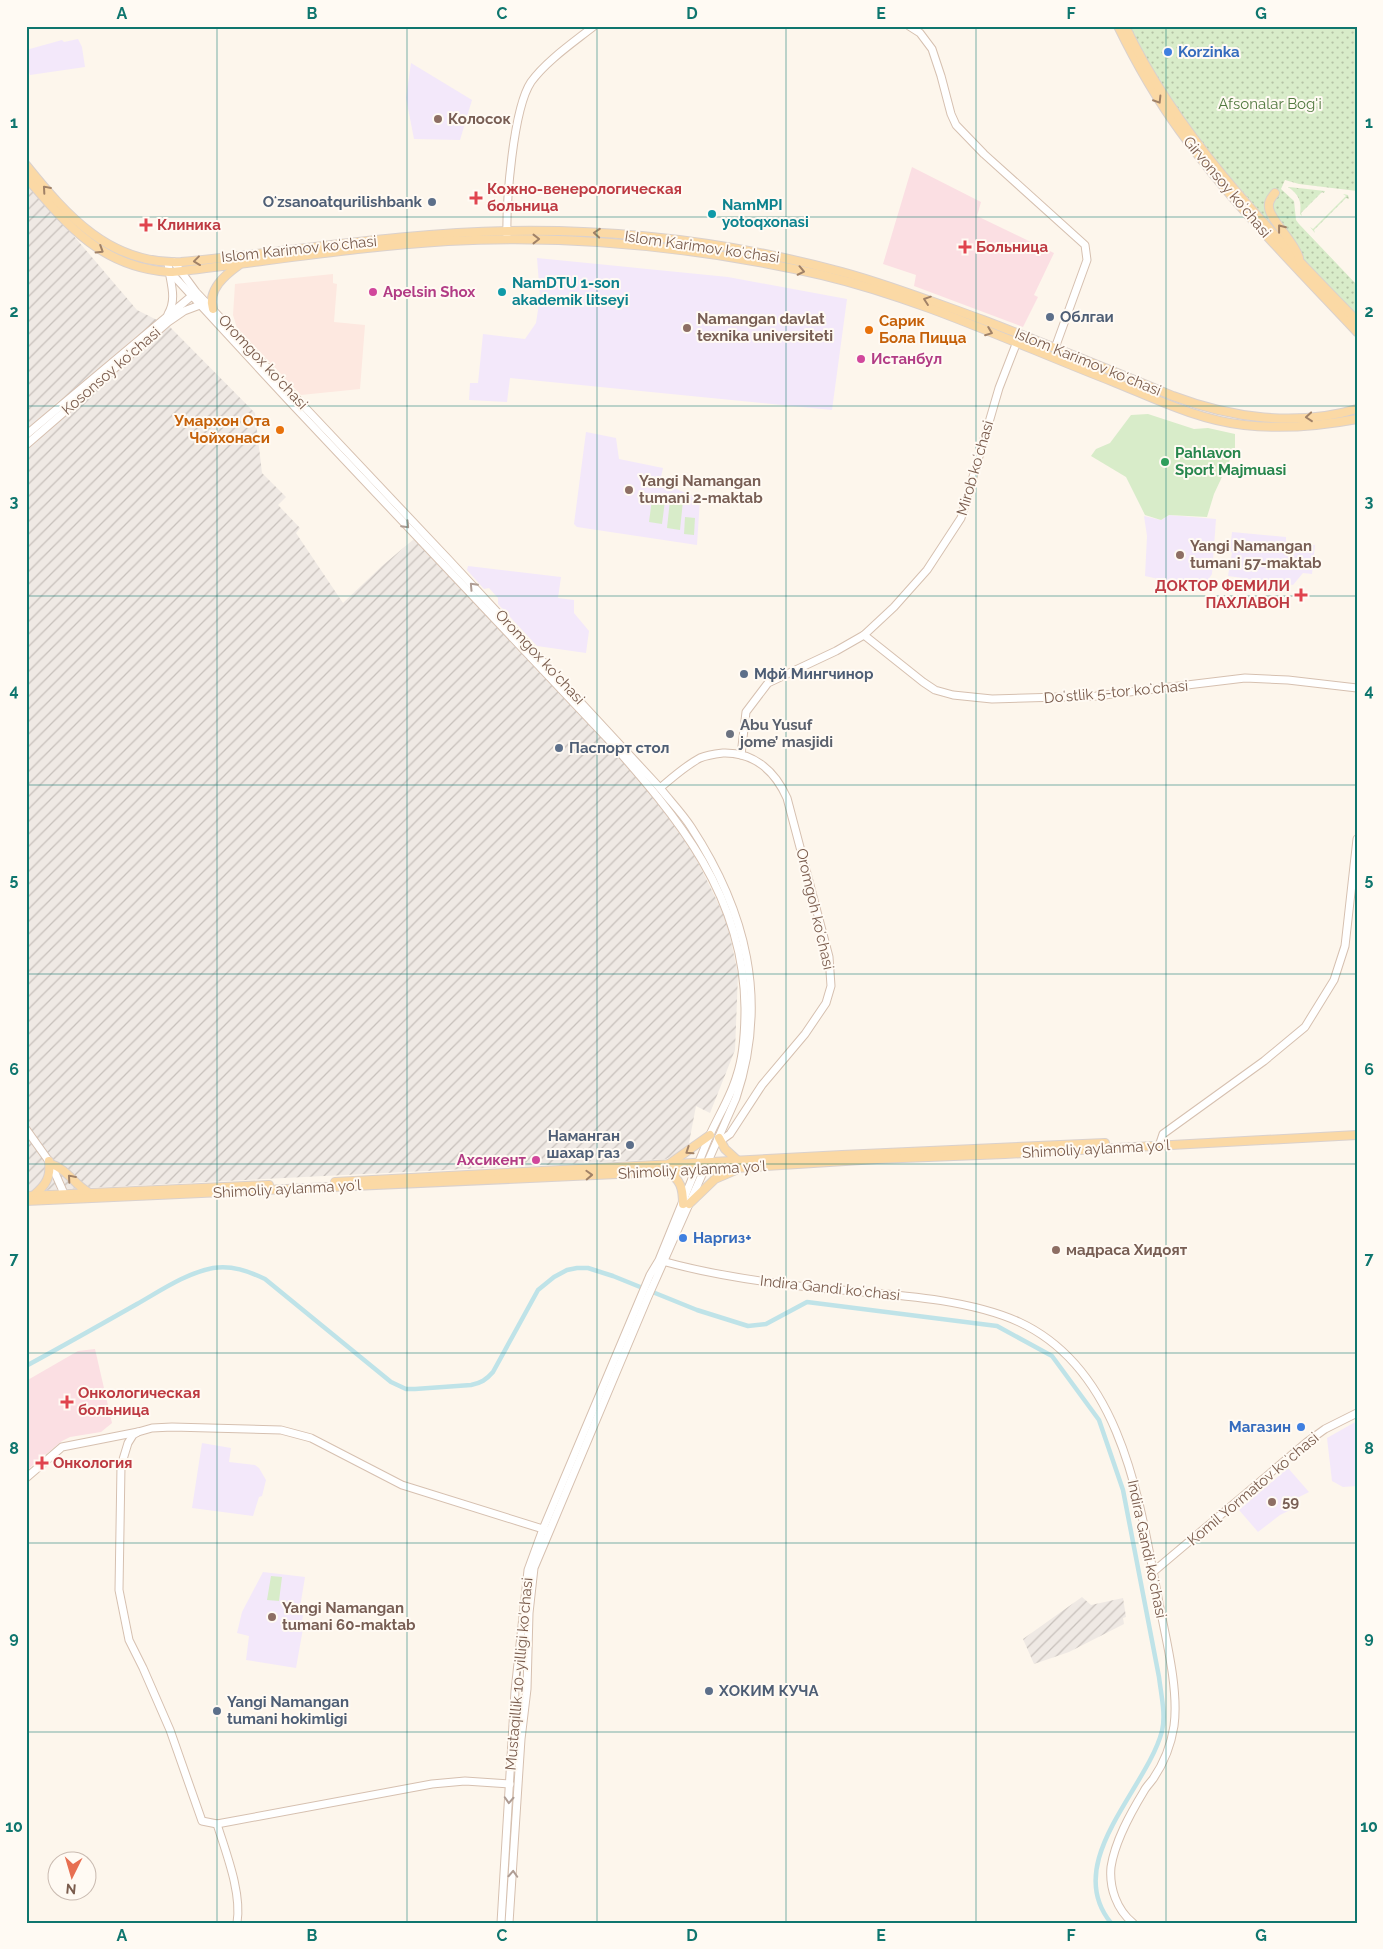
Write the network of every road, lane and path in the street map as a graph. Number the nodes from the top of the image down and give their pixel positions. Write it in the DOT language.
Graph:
graph roads {
  1 [pos="594,26"];
  2 [pos="909,26"];
  3 [pos="1118,26"];
  4 [pos="1125,26"];
  5 [pos="1199,150"];
  6 [pos="1210,164"];
  7 [pos="26,166"];
  8 [pos="26,177"];
  9 [pos="1275,193"];
  10 [pos="507,235"];
  11 [pos="171,262"];
  12 [pos="242,263"];
  13 [pos="1301,263"];
  14 [pos="179,271"];
  15 [pos="170,272"];
  16 [pos="194,294"];
  17 [pos="200,305"];
  18 [pos="213,309"];
  19 [pos="167,316"];
  20 [pos="1357,321"];
  21 [pos="1357,332"];
  22 [pos="1019,338"];
  23 [pos="1055,348"];
  24 [pos="1135,380"];
  25 [pos="1131,389"];
  26 [pos="1356,409"];
  27 [pos="1356,419"];
  28 [pos="26,435"];
  29 [pos="26,445"];
  30 [pos="437,553"];
  31 [pos="864,635"];
  32 [pos="1357,688"];
  33 [pos="741,754"];
  34 [pos="660,788"];
  35 [pos="1357,839"];
  36 [pos="727,1111"];
  37 [pos="26,1129"];
  38 [pos="1353,1133"];
  39 [pos="710,1135"];
  40 [pos="719,1138"];
  41 [pos="1160,1144"];
  42 [pos="699,1162"];
  43 [pos="709,1162"];
  44 [pos="50,1163"];
  45 [pos="738,1164"];
  46 [pos="666,1168"];
  47 [pos="700,1171"];
  48 [pos="214,1189"];
  49 [pos="90,1192"];
  50 [pos="30,1196"];
  51 [pos="66,1197"];
  52 [pos="26,1201"];
  53 [pos="686,1204"];
  54 [pos="661,1261"];
  55 [pos="1357,1413"];
  56 [pos="138,1432"];
  57 [pos="26,1478"];
  58 [pos="546,1530"];
  59 [pos="1153,1572"];
  60 [pos="510,1784"];
  61 [pos="217,1824"];
  62 [pos="237,1923"];
  63 [pos="501,1923"];
  64 [pos="509,1923"];
  65 [pos="1133,1923"];
  1 -- 10 [label="street"];
  2 -- 23 [label="street"];
  3 -- 5 [label="main road, Girvonsoy koʻchasi, one-way"];
  4 -- 5 [label="main road, Girvonsoy koʻchasi"];
  5 -- 6 [label="main road, Girvonsoy koʻchasi"];
  6 -- 13 [label="main road, Girvonsoy koʻchasi"];
  6 -- 21 [label="main road, Girvonsoy koʻchasi"];
  11 -- 7 [label="main road, Islom Karimov koʻchasi, one-way"];
  8 -- 15 [label="main road, Islom Karimov koʻchasi, one-way"];
  13 -- 9 [label="main road, one-way"];
  10 -- 11 [label="main road, Islom Karimov koʻchasi, one-way"];
  10 -- 12 [label="main road, Islom Karimov koʻchasi"];
  10 -- 22 [label="main road, Islom Karimov koʻchasi, one-way"];
  22 -- 10 [label="main road, Islom Karimov koʻchasi, one-way"];
  11 -- 14 [label="street, Oromgox ko‘chasi"];
  11 -- 15 [label="street"];
  12 -- 14 [label="main road, Islom Karimov koʻchasi"];
  12 -- 18 [label="main road"];
  13 -- 20 [label="main road, Girvonsoy koʻchasi"];
  14 -- 15 [label="main road, Islom Karimov koʻchasi"];
  14 -- 16 [label="street, Oromgox ko‘chasi"];
  15 -- 16 [label="street, Oromgox ko‘chasi"];
  15 -- 19 [label="street"];
  16 -- 17 [label="street, Oromgox ko‘chasi"];
  16 -- 18 [label="street, Oromgox ko‘chasi"];
  16 -- 19 [label="street, Kosonsoy koʻchasi"];
  17 -- 29 [label="street, Kosonsoy koʻchasi"];
  17 -- 30 [label="street, Oromgox ko‘chasi, one-way"];
  18 -- 30 [label="street, Oromgox ko‘chasi"];
  19 -- 28 [label="street, Kosonsoy koʻchasi"];
  22 -- 23 [label="main road, Islom Karimov koʻchasi"];
  22 -- 25 [label="main road, Islom Karimov koʻchasi"];
  22 -- 31 [label="street, Mirob koʻchasi"];
  23 -- 24 [label="main road, Islom Karimov koʻchasi"];
  24 -- 25 [label="main road"];
  26 -- 24 [label="main road, Islom Karimov koʻchasi, one-way"];
  25 -- 27 [label="main road, Islom Karimov koʻchasi"];
  34 -- 30 [label="street, Oromgox ko‘chasi, one-way"];
  30 -- 36 [label="street, Oromgox ko‘chasi"];
  31 -- 32 [label="street, Doʻstlik 5-tor koʻchasi"];
  31 -- 33 [label="street, Mirob koʻchasi"];
  33 -- 34 [label="street, Oromgoh koʻchasi"];
  33 -- 40 [label="street, Oromgoh koʻchasi"];
  34 -- 36 [label="street, Oromgox ko‘chasi"];
  35 -- 41 [label="street"];
  36 -- 39 [label="street"];
  36 -- 40 [label="street"];
  37 -- 44 [label="street"];
  38 -- 41 [label="main road, Shimoliy aylanma yoʻl"];
  39 -- 42 [label="street"];
  39 -- 46 [label="main road, one-way"];
  40 -- 43 [label="street"];
  40 -- 45 [label="main road"];
  41 -- 45 [label="main road, Shimoliy aylanma yoʻl"];
  42 -- 43 [label="main road, Shimoliy aylanma yoʻl"];
  42 -- 46 [label="main road, Shimoliy aylanma yoʻl"];
  42 -- 47 [label="street"];
  43 -- 45 [label="main road, Shimoliy aylanma yoʻl"];
  43 -- 47 [label="street"];
  49 -- 44 [label="main road, one-way"];
  44 -- 50 [label="main road"];
  44 -- 51 [label="street"];
  45 -- 47 [label="main road, Shimoliy aylanma yoʻl"];
  45 -- 53 [label="main road"];
  46 -- 47 [label="main road, Shimoliy aylanma yoʻl"];
  46 -- 48 [label="main road, Shimoliy aylanma yoʻl"];
  46 -- 53 [label="main road"];
  47 -- 53 [label="street, Mustaqillik 10-yilligi ko'chasi"];
  48 -- 49 [label="main road, Shimoliy aylanma yoʻl"];
  48 -- 51 [label="main road, Shimoliy aylanma yoʻl"];
  49 -- 51 [label="main road, Shimoliy aylanma yoʻl"];
  50 -- 51 [label="main road, Shimoliy aylanma yoʻl"];
  51 -- 52 [label="main road, Shimoliy aylanma yoʻl"];
  53 -- 54 [label="street, Mustaqillik 10-yilligi ko'chasi"];
  54 -- 58 [label="street, Mustaqillik 10-yilligi ko'chasi"];
  54 -- 59 [label="street, Indira Gandi koʻchasi"];
  55 -- 59 [label="street, Komil Yormatov koʻchasi"];
  56 -- 57 [label="street"];
  56 -- 58 [label="street"];
  56 -- 61 [label="street"];
  58 -- 60 [label="street, Mustaqillik 10-yilligi ko'chasi"];
  64 -- 58 [label="street, Mustaqillik 10-yilligi ko'chasi, one-way"];
  59 -- 65 [label="street, Indira Gandi koʻchasi"];
  60 -- 61 [label="street"];
  60 -- 63 [label="street, Mustaqillik 10-yilligi ko'chasi, one-way"];
  61 -- 62 [label="street"];
}
